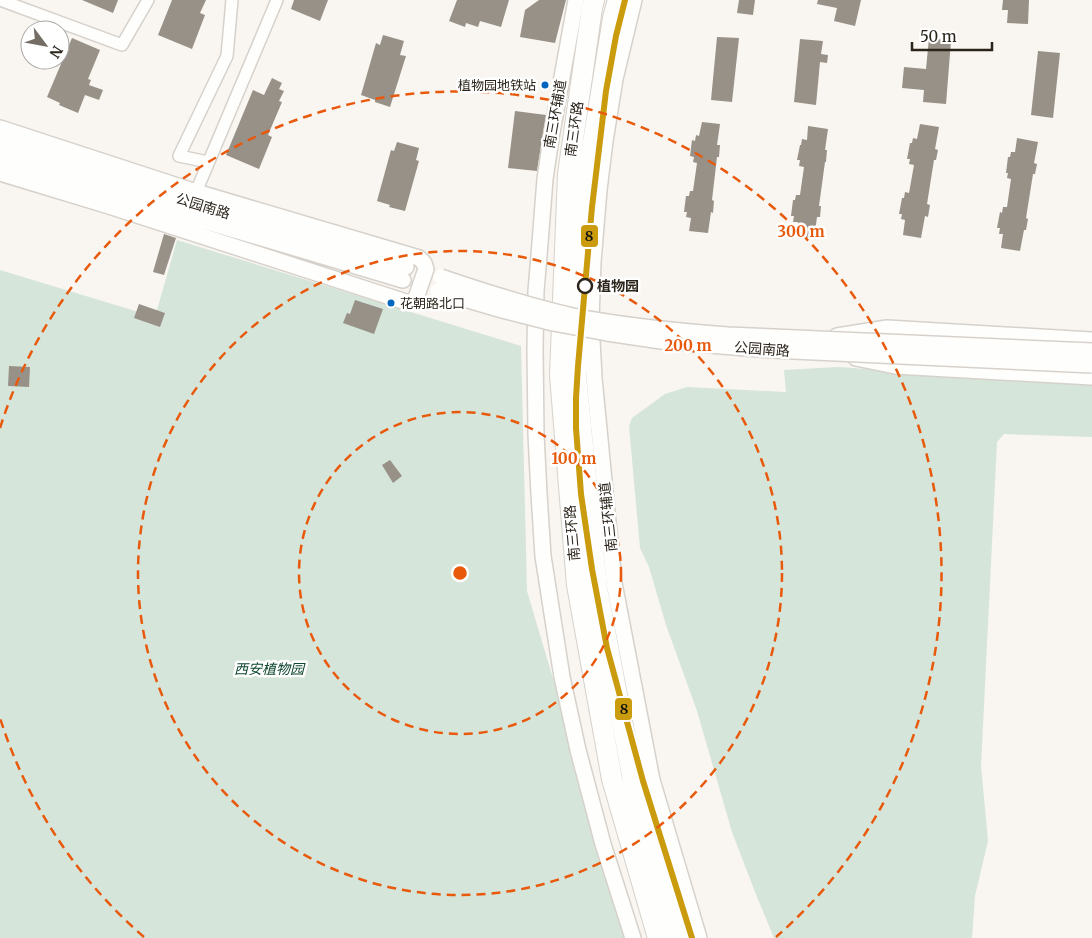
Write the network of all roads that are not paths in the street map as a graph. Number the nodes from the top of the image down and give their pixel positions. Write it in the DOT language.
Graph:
graph roads {
  1 [pos="0,0"];
  2 [pos="148,0"];
  3 [pos="232,0"];
  4 [pos="277,0"];
  5 [pos="576,0"];
  6 [pos="594,0"];
  7 [pos="618,0"];
  8 [pos="634,0"];
  9 [pos="0,128"];
  10 [pos="0,143"];
  11 [pos="0,158"];
  12 [pos="208,162"];
  13 [pos="0,173"];
  14 [pos="196,192"];
  15 [pos="591,328"];
  16 [pos="1092,340"];
  17 [pos="1092,351"];
  18 [pos="1092,364"];
  19 [pos="1092,377"];
  20 [pos="671,936"];
  21 [pos="633,938"];
  22 [pos="699,938"];
  1 -- 2 [label="street"];
  3 -- 12 [label="street"];
  4 -- 12 [label="street"];
  5 -- 21 [label="main road, 南三环辅道"];
  6 -- 20 [label="highway, 南三环路"];
  7 -- 20 [label="highway, 南三环路"];
  8 -- 15 [label="main road, 南三环辅道"];
  9 -- 14 [label="main road"];
  10 -- 11 [label="main road, 公园南路"];
  12 -- 14 [label="street"];
  13 -- 14 [label="main road"];
  15 -- 16 [label="main road"];
  15 -- 19 [label="main road"];
  15 -- 22 [label="main road, 南三环辅道"];
  17 -- 18 [label="main road, 公园南路, bridge"];
}
